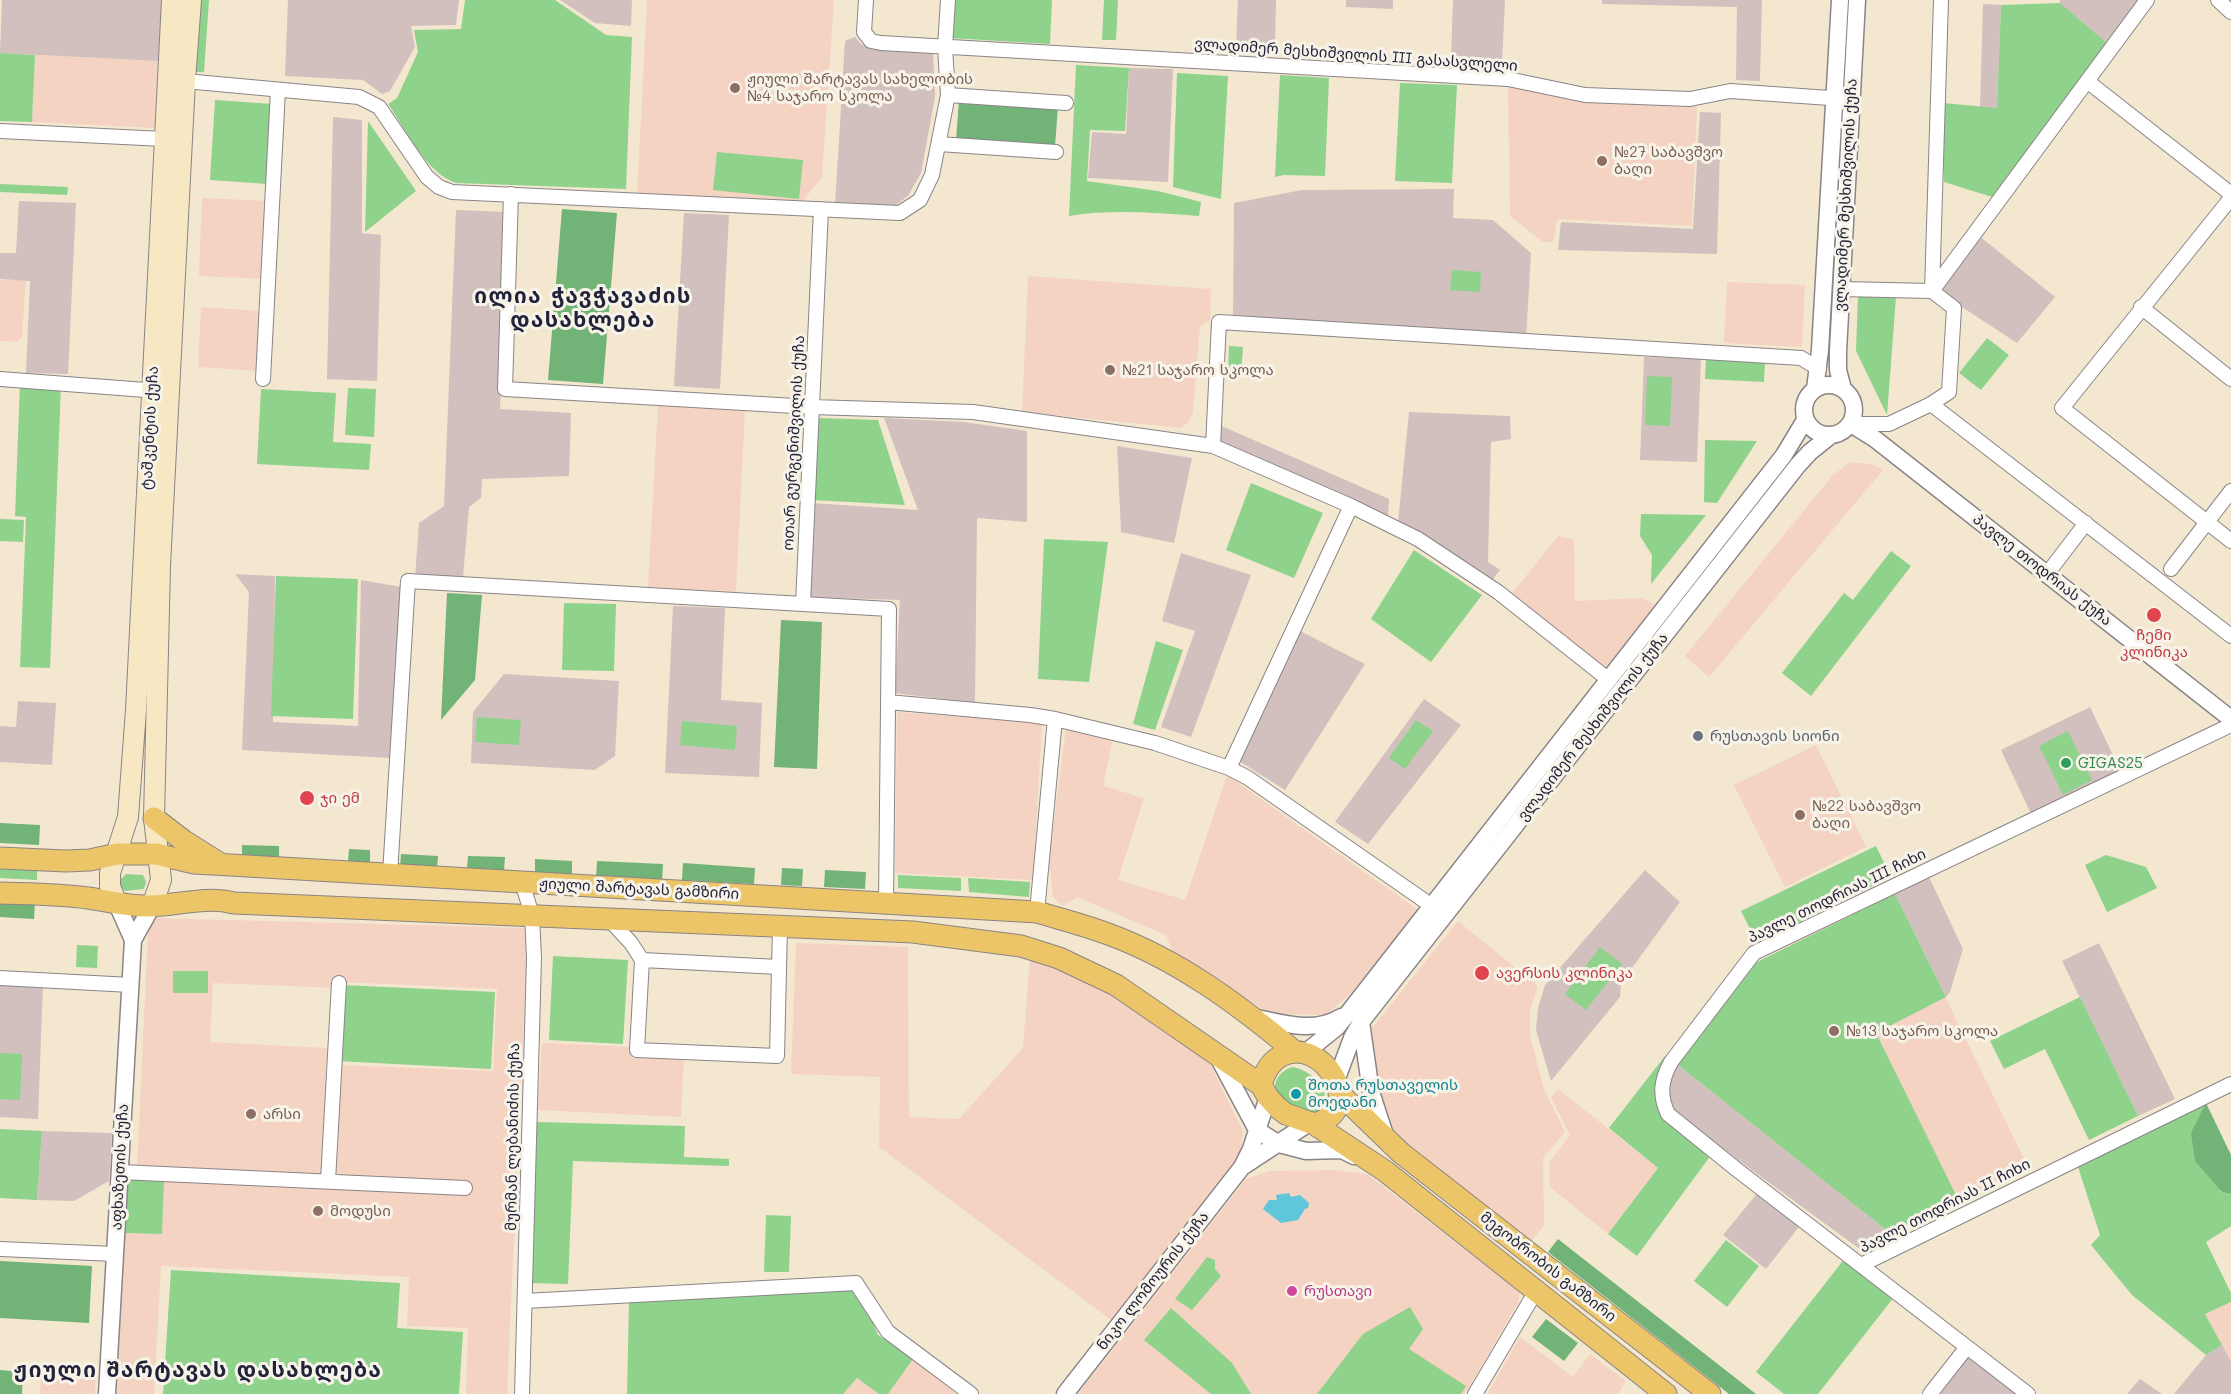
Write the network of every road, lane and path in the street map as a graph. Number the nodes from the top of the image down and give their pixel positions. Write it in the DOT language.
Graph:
graph roads {
  1 [pos="172,0"];
  2 [pos="191,0"];
  3 [pos="866,0"];
  4 [pos="948,0"];
  5 [pos="1840,0"];
  6 [pos="1857,0"];
  7 [pos="1941,0"];
  8 [pos="2147,0"];
  9 [pos="2218,0"];
  10 [pos="2231,12"];
  11 [pos="945,47"];
  12 [pos="185,81"];
  13 [pos="2087,81"];
  14 [pos="278,90"];
  15 [pos="948,95"];
  16 [pos="1834,98"];
  17 [pos="1852,99"];
  18 [pos="1066,102"];
  19 [pos="0,131"];
  20 [pos="165,139"];
  21 [pos="939,144"];
  22 [pos="1056,152"];
  23 [pos="511,194"];
  24 [pos="2231,196"];
  25 [pos="821,210"];
  26 [pos="1841,289"];
  27 [pos="1932,291"];
  28 [pos="2141,307"];
  29 [pos="0,364"];
  30 [pos="1819,369"];
  31 [pos="3,379"];
  32 [pos="263,379"];
  33 [pos="2231,379"];
  34 [pos="1815,389"];
  35 [pos="1843,389"];
  36 [pos="161,391"];
  37 [pos="1931,404"];
  38 [pos="812,407"];
  39 [pos="1805,420"];
  40 [pos="1851,424"];
  41 [pos="1830,436"];
  42 [pos="1213,446"];
  43 [pos="2231,491"];
  44 [pos="1351,506"];
  45 [pos="2086,523"];
  46 [pos="2206,523"];
  47 [pos="2231,541"];
  48 [pos="2171,569"];
  49 [pos="2047,574"];
  50 [pos="802,604"];
  51 [pos="2231,636"];
  52 [pos="1609,680"];
  53 [pos="888,702"];
  54 [pos="2229,716"];
  55 [pos="1055,719"];
  56 [pos="1229,768"];
  57 [pos="154,818"];
  58 [pos="117,854"];
  59 [pos="156,854"];
  60 [pos="0,858"];
  61 [pos="222,864"];
  62 [pos="390,874"];
  63 [pos="522,882"];
  64 [pos="0,893"];
  65 [pos="886,903"];
  66 [pos="117,904"];
  67 [pos="152,906"];
  68 [pos="1432,906"];
  69 [pos="1037,912"];
  70 [pos="532,915"];
  71 [pos="609,919"];
  72 [pos="780,926"];
  73 [pos="133,940"];
  74 [pos="642,960"];
  75 [pos="779,967"];
  76 [pos="0,978"];
  77 [pos="339,983"];
  78 [pos="130,985"];
  79 [pos="1253,1017"];
  80 [pos="1355,1017"];
  81 [pos="1300,1052"];
  82 [pos="1218,1057"];
  83 [pos="2231,1084"];
  84 [pos="1338,1087"];
  85 [pos="1264,1091"];
  86 [pos="1311,1123"];
  87 [pos="1257,1130"];
  88 [pos="1386,1140"];
  89 [pos="1279,1144"];
  90 [pos="1242,1167"];
  91 [pos="1385,1171"];
  92 [pos="120,1172"];
  93 [pos="328,1181"];
  94 [pos="465,1188"];
  95 [pos="0,1249"];
  96 [pos="115,1254"];
  97 [pos="1861,1265"];
  98 [pos="1536,1291"];
  99 [pos="525,1301"];
  100 [pos="1967,1347"];
  101 [pos="107,1394"];
  102 [pos="522,1394"];
  103 [pos="971,1394"];
  104 [pos="1065,1394"];
  105 [pos="1475,1394"];
  106 [pos="1666,1394"];
  107 [pos="1710,1394"];
  108 [pos="1930,1394"];
  109 [pos="2028,1394"];
  1 -- 20 [label="main road, ტაშკენტის ქუჩა"];
  2 -- 12 [label="main road, ტაშკენტის ქუჩა"];
  3 -- 11 [label="street, ვლადიმერ მესხიშვილის III გასასვლელი"];
  4 -- 11 [label="street"];
  5 -- 16 [label="street, ვლადიმერ მესხიშვილის ქუჩა"];
  6 -- 17 [label="street, ვლადიმერ მესხიშვილის ქუჩა"];
  7 -- 27 [label="street"];
  8 -- 13 [label="street"];
  9 -- 10 [label="street"];
  11 -- 15 [label="street"];
  11 -- 16 [label="street, ვლადიმერ მესხიშვილის III გასასვლელი"];
  12 -- 14 [label="street"];
  12 -- 36 [label="main road, ტაშკენტის ქუჩა"];
  13 -- 24 [label="street"];
  13 -- 27 [label="street"];
  14 -- 23 [label="street"];
  14 -- 32 [label="street"];
  15 -- 18 [label="street"];
  15 -- 21 [label="street"];
  16 -- 17 [label="street, ვლადიმერ მესხიშვილის III გასასვლელი"];
  16 -- 30 [label="street, ვლადიმერ მესხიშვილის ქუჩა"];
  17 -- 26 [label="street, ვლადიმერ მესხიშვილის ქუჩა"];
  19 -- 20 [label="street"];
  20 -- 36 [label="main road, ტაშკენტის ქუჩა"];
  21 -- 22 [label="street"];
  21 -- 25 [label="street"];
  23 -- 25 [label="street"];
  23 -- 38 [label="street"];
  24 -- 28 [label="street"];
  25 -- 38 [label="street, ოთარ გურგენიშვილის ქუჩა"];
  26 -- 27 [label="street"];
  26 -- 35 [label="street, ვლადიმერ მესხიშვილის ქუჩა"];
  27 -- 37 [label="street"];
  28 -- 33 [label="street"];
  28 -- 46 [label="street"];
  29 -- 31 [label="street"];
  30 -- 34 [label="street, ვლადიმერ მესხიშვილის ქუჩა"];
  30 -- 42 [label="street"];
  31 -- 36 [label="street"];
  34 -- 35 [label="street"];
  34 -- 39 [label="street"];
  35 -- 40 [label="street"];
  36 -- 57 [label="main road, ტაშკენტის ქუჩა"];
  36 -- 58 [label="main road, ტაშკენტის ქუჩა"];
  37 -- 40 [label="street"];
  37 -- 45 [label="street"];
  38 -- 42 [label="street"];
  38 -- 50 [label="street, ოთარ გურგენიშვილის ქუჩა"];
  39 -- 41 [label="street"];
  39 -- 52 [label="street, ვლადიმერ მესხიშვილის ქუჩა"];
  40 -- 41 [label="street"];
  40 -- 49 [label="street, პავლე თოდრიას ქუჩა"];
  41 -- 80 [label="street, ვლადიმერ მესხიშვილის ქუჩა"];
  42 -- 44 [label="street"];
  43 -- 46 [label="street"];
  44 -- 52 [label="street"];
  44 -- 56 [label="street"];
  45 -- 49 [label="street"];
  45 -- 51 [label="street"];
  46 -- 47 [label="street"];
  46 -- 48 [label="street"];
  49 -- 54 [label="street, პავლე თოდრიას ქუჩა"];
  50 -- 53 [label="street"];
  50 -- 62 [label="street"];
  52 -- 68 [label="street, ვლადიმერ მესხიშვილის ქუჩა"];
  53 -- 55 [label="street"];
  53 -- 65 [label="street"];
  54 -- 97 [label="street, პავლე თოდრიას III ჩიხი"];
  55 -- 56 [label="street"];
  55 -- 69 [label="street"];
  56 -- 68 [label="street"];
  57 -- 59 [label="main road, ტაშკენტის ქუჩა"];
  57 -- 61 [label="main road"];
  58 -- 59 [label="main road, ჟიული შარტავას გამზირი"];
  58 -- 60 [label="main road, ჟიული შარტავას გამზირი"];
  58 -- 66 [label="main road"];
  59 -- 61 [label="main road, ჟიული შარტავას გამზირი"];
  59 -- 67 [label="main road"];
  61 -- 62 [label="main road, ჟიული შარტავას გამზირი"];
  62 -- 63 [label="main road, ჟიული შარტავას გამზირი"];
  63 -- 65 [label="main road, ჟიული შარტავას გამზირი"];
  63 -- 70 [label="street, მურმან ლებანიძის ქუჩა"];
  64 -- 66 [label="main road, ჟიული შარტავას გამზირი"];
  65 -- 69 [label="main road, ჟიული შარტავას გამზირი"];
  66 -- 67 [label="main road, ჟიული შარტავას გამზირი"];
  66 -- 73 [label="street, აფხაზეთის ქუჩა"];
  67 -- 70 [label="main road, ჟიული შარტავას გამზირი"];
  67 -- 73 [label="street, აფხაზეთის ქუჩა"];
  68 -- 80 [label="street, ვლადიმერ მესხიშვილის ქუჩა"];
  69 -- 79 [label="main road, ჟიული შარტავას გამზირი"];
  70 -- 71 [label="main road, ჟიული შარტავას გამზირი"];
  70 -- 99 [label="street, მურმან ლებანიძის ქუჩა"];
  71 -- 72 [label="main road, ჟიული შარტავას გამზირი"];
  71 -- 74 [label="street"];
  72 -- 75 [label="street"];
  72 -- 82 [label="main road, ჟიული შარტავას გამზირი"];
  73 -- 78 [label="street, აფხაზეთის ქუჩა"];
  74 -- 75 [label="street"];
  74 -- 75 [label="street"];
  76 -- 78 [label="street"];
  77 -- 93 [label="street"];
  78 -- 92 [label="street, აფხაზეთის ქუჩა"];
  79 -- 80 [label="street"];
  79 -- 81 [label="main road"];
  80 -- 81 [label="street"];
  80 -- 84 [label="street"];
  80 -- 88 [label="street"];
  81 -- 84 [label="main road"];
  81 -- 85 [label="main road"];
  82 -- 85 [label="main road"];
  82 -- 87 [label="street"];
  83 -- 97 [label="street, პავლე თოდრიას II ჩიხი"];
  84 -- 86 [label="main road"];
  84 -- 88 [label="main road"];
  85 -- 86 [label="main road"];
  85 -- 87 [label="street"];
  86 -- 89 [label="street"];
  86 -- 91 [label="main road"];
  87 -- 89 [label="street"];
  87 -- 90 [label="street, ნიკო ლომოურის ქუჩა"];
  88 -- 107 [label="main road, მეგობრობის გამზირი"];
  89 -- 90 [label="street, ნიკო ლომოურის ქუჩა"];
  89 -- 91 [label="street"];
  90 -- 104 [label="street, ნიკო ლომოურის ქუჩა"];
  91 -- 98 [label="main road, მეგობრობის გამზირი"];
  92 -- 93 [label="street"];
  92 -- 96 [label="street, აფხაზეთის ქუჩა"];
  93 -- 94 [label="street"];
  95 -- 96 [label="street"];
  96 -- 101 [label="street, აფხაზეთის ქუჩა"];
  97 -- 100 [label="street, პავლე თოდრიას II ჩიხი"];
  98 -- 105 [label="street"];
  98 -- 106 [label="main road, მეგობრობის გამზირი"];
  99 -- 102 [label="street, მურმან ლებანიძის ქუჩა"];
  99 -- 103 [label="street"];
  100 -- 108 [label="street"];
  100 -- 109 [label="street, პავლე თოდრიას II ჩიხი"];
}
